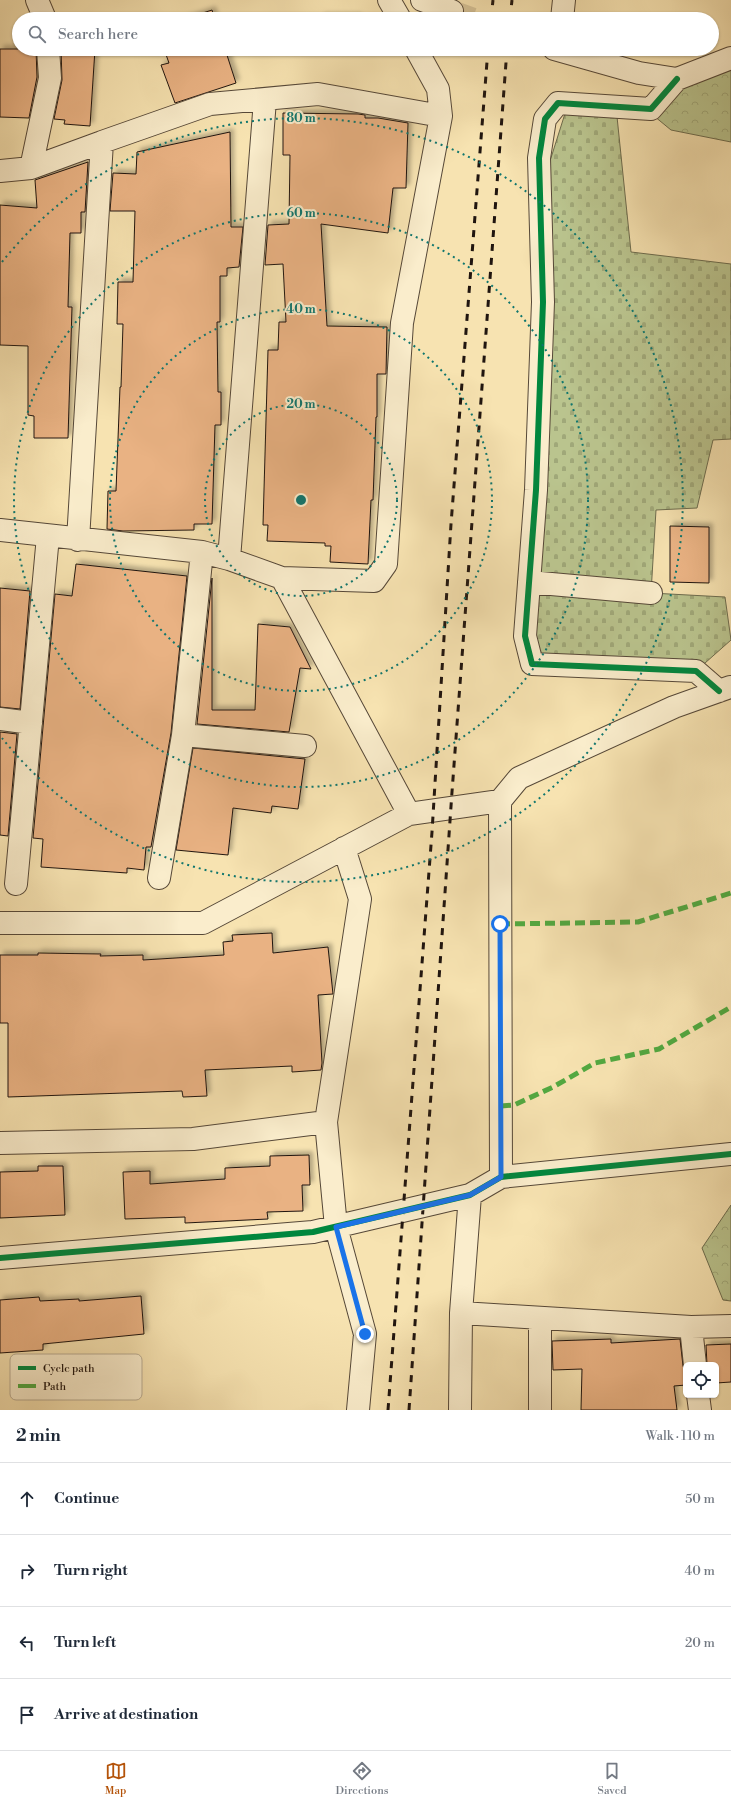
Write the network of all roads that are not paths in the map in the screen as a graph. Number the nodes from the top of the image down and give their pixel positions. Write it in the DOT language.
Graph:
graph roads {
  1 [pos="37,0"];
  2 [pos="389,0"];
  3 [pos="422,0"];
  4 [pos="564,0"];
  5 [pos="452,11"];
  6 [pos="42,12"];
  7 [pos="396,12"];
  8 [pos="563,12"];
  9 [pos="48,56"];
  10 [pos="420,56"];
  11 [pos="581,56"];
  12 [pos="731,58"];
  13 [pos="677,79"];
  14 [pos="264,100"];
  15 [pos="441,116"];
  16 [pos="102,142"];
  17 [pos="31,168"];
  18 [pos="0,171"];
  19 [pos="0,530"];
  20 [pos="48,536"];
  21 [pos="78,540"];
  22 [pos="202,552"];
  23 [pos="229,559"];
  24 [pos="282,578"];
  25 [pos="529,582"];
  26 [pos="651,593"];
  27 [pos="725,689"];
  28 [pos="0,719"];
  29 [pos="30,724"];
  30 [pos="183,735"];
  31 [pos="305,746"];
  32 [pos="500,801"];
  33 [pos="409,814"];
  34 [pos="344,848"];
  35 [pos="159,878"];
  36 [pos="16,884"];
  37 [pos="0,923"];
  38 [pos="326,1122"];
  39 [pos="0,1143"];
  40 [pos="731,1154"];
  41 [pos="501,1177"];
  42 [pos="470,1195"];
  43 [pos="336,1227"];
  44 [pos="0,1258"];
  45 [pos="461,1313"];
  46 [pos="540,1318"];
  47 [pos="691,1326"];
  48 [pos="731,1326"];
  49 [pos="695,1362"];
  50 [pos="698,1398"];
  51 [pos="358,1410"];
  52 [pos="460,1410"];
  53 [pos="540,1410"];
  54 [pos="700,1410"];
  1 -- 6 [label="street"];
  2 -- 7 [label="street"];
  3 -- 5 [label="street"];
  4 -- 8 [label="street"];
  9 -- 17 [label="street"];
  10 -- 15 [label="street"];
  11 -- 13 [label="street"];
  12 -- 13 [label="street"];
  13 -- 25 [label="street"];
  14 -- 15 [label="street"];
  14 -- 16 [label="street"];
  14 -- 23 [label="street"];
  15 -- 24 [label="street"];
  16 -- 17 [label="street"];
  16 -- 21 [label="street"];
  17 -- 18 [label="street"];
  19 -- 20 [label="street"];
  20 -- 21 [label="street"];
  20 -- 29 [label="street"];
  21 -- 22 [label="street"];
  22 -- 23 [label="street"];
  22 -- 30 [label="street"];
  23 -- 24 [label="street"];
  24 -- 33 [label="street"];
  25 -- 26 [label="street"];
  25 -- 27 [label="street"];
  27 -- 32 [label="street"];
  28 -- 29 [label="street"];
  29 -- 36 [label="street"];
  30 -- 31 [label="street"];
  30 -- 35 [label="street"];
  32 -- 33 [label="street"];
  32 -- 41 [label="street"];
  33 -- 34 [label="street"];
  34 -- 37 [label="street"];
  34 -- 38 [label="street"];
  38 -- 39 [label="street"];
  38 -- 43 [label="street"];
  40 -- 41 [label="street"];
  41 -- 42 [label="street"];
  42 -- 43 [label="street"];
  42 -- 45 [label="street"];
  43 -- 44 [label="street"];
  43 -- 51 [label="street"];
  45 -- 46 [label="street"];
  45 -- 52 [label="street"];
  46 -- 47 [label="street"];
  46 -- 53 [label="street"];
  47 -- 48 [label="street"];
  47 -- 49 [label="street"];
  50 -- 54 [label="street"];
}
